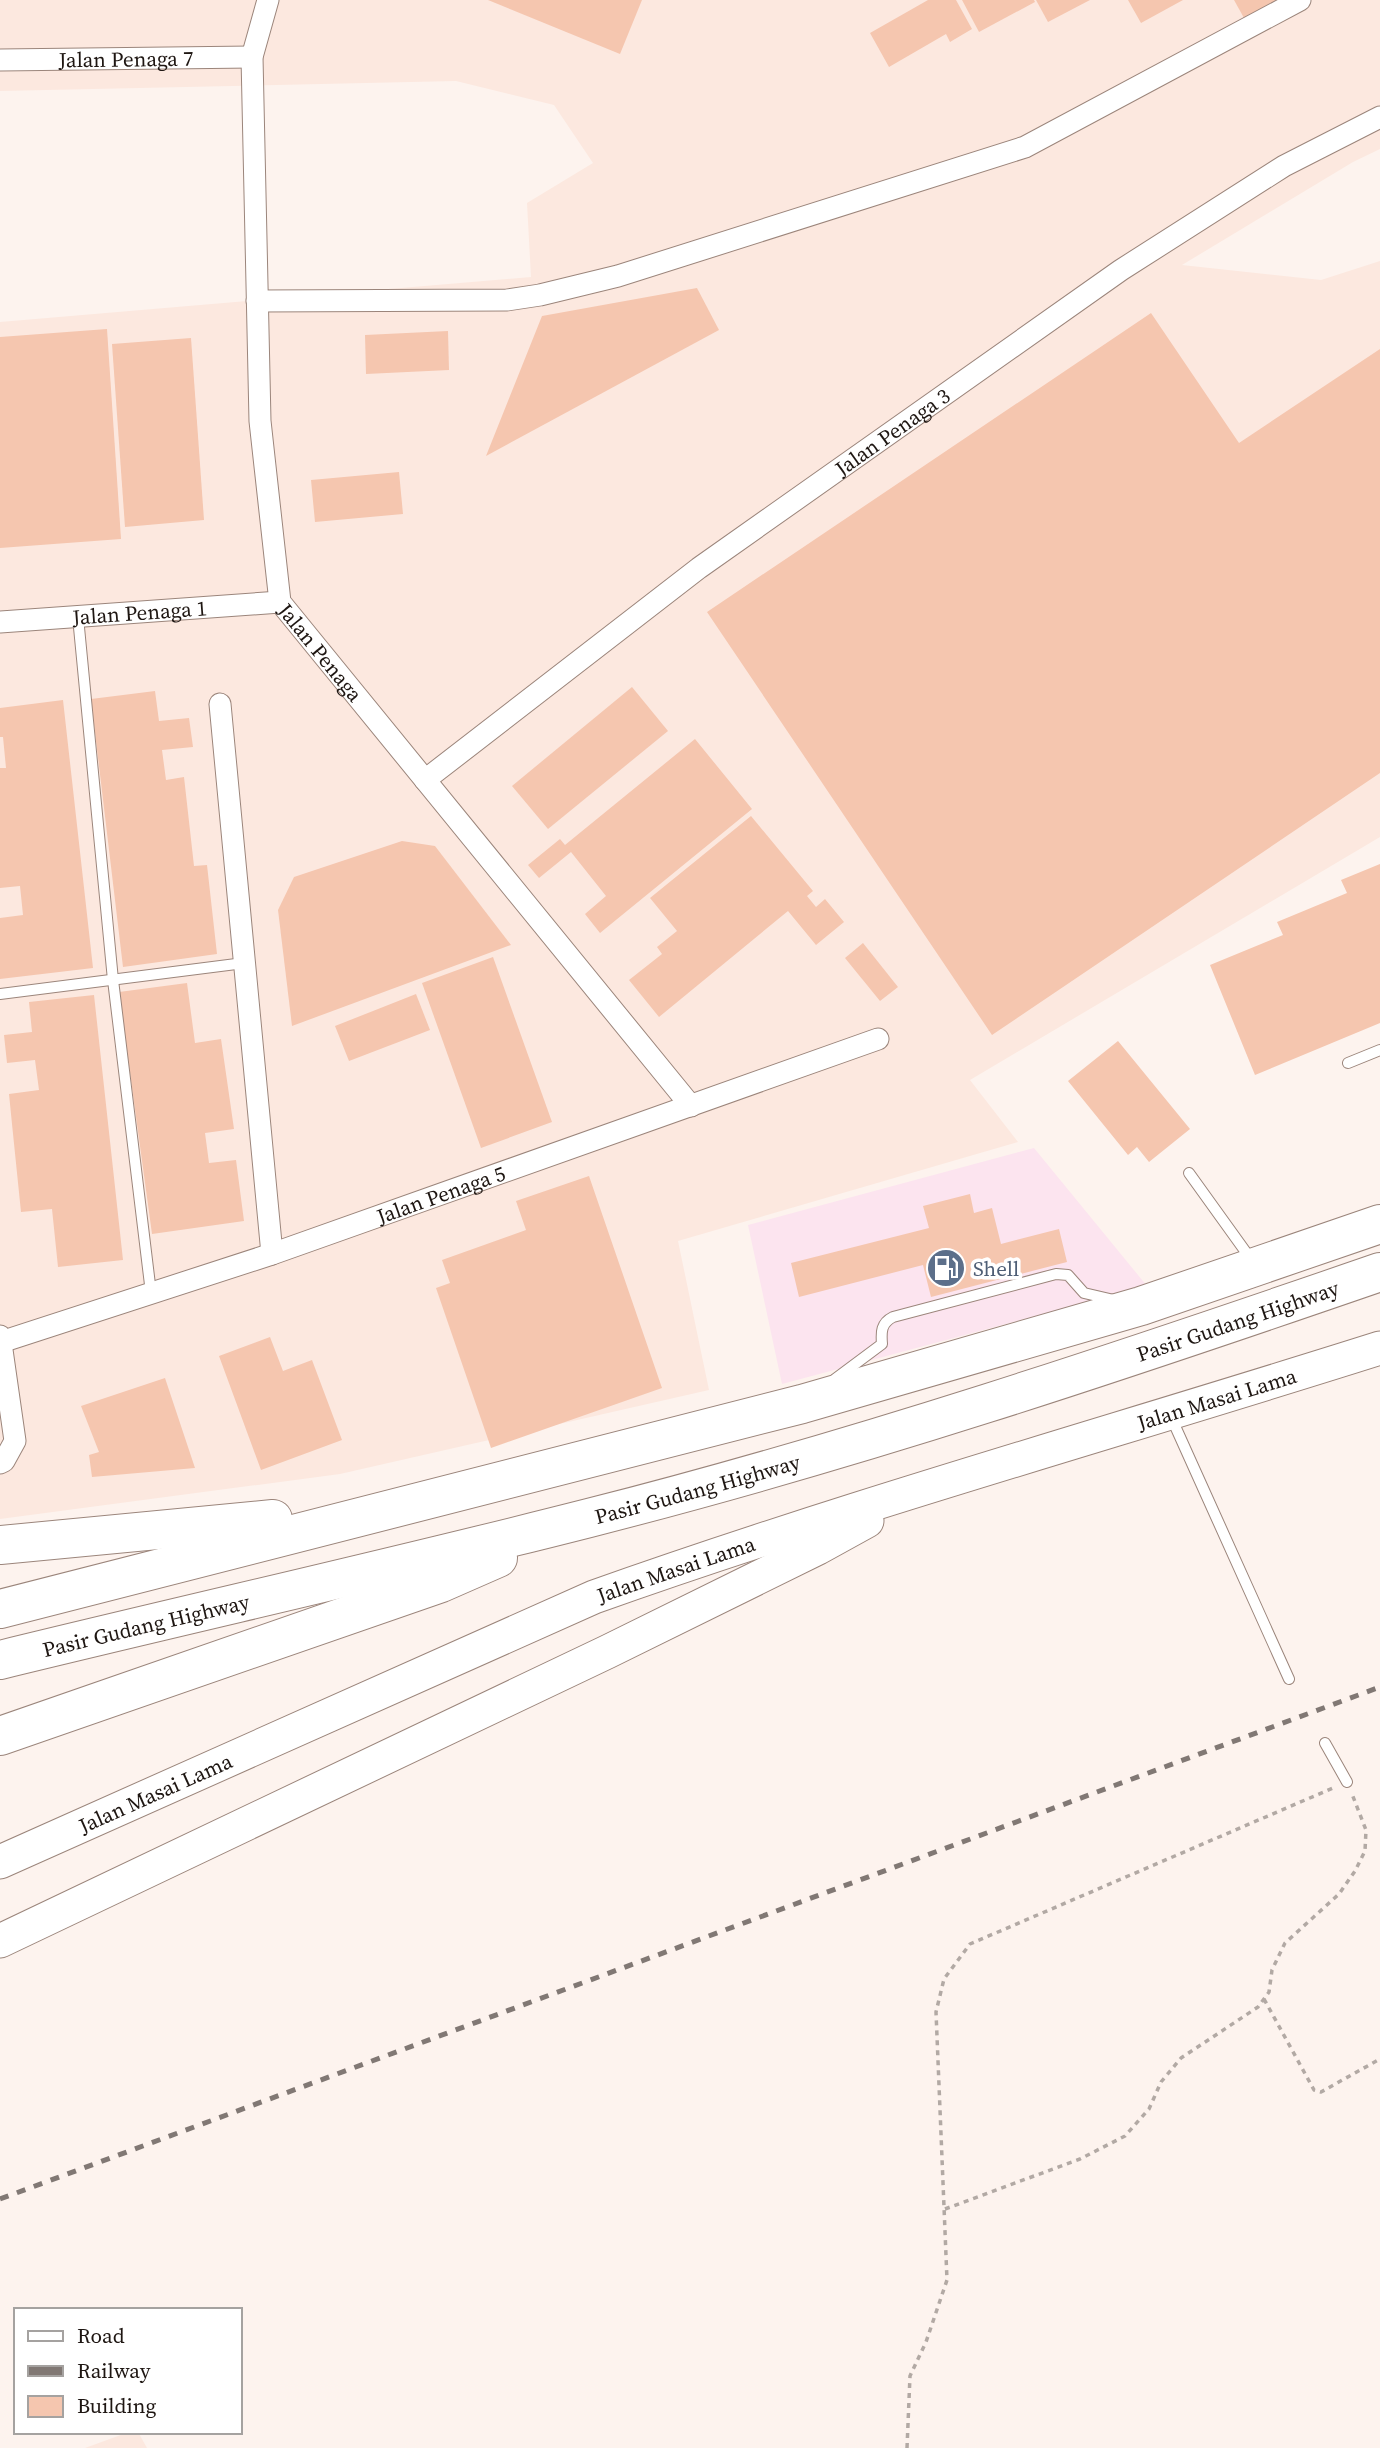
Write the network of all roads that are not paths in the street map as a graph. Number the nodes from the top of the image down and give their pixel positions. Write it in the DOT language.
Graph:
graph roads {
  1 [pos="268,0"];
  2 [pos="1300,0"];
  3 [pos="252,57"];
  4 [pos="0,60"];
  5 [pos="1380,117"];
  6 [pos="257,301"];
  7 [pos="280,602"];
  8 [pos="78,617"];
  9 [pos="0,622"];
  10 [pos="220,704"];
  11 [pos="425,780"];
  12 [pos="244,963"];
  13 [pos="113,980"];
  14 [pos="0,993"];
  15 [pos="878,1039"];
  16 [pos="1380,1050"];
  17 [pos="1348,1063"];
  18 [pos="691,1106"];
  19 [pos="1189,1173"];
  20 [pos="1380,1224"];
  21 [pos="272,1254"];
  22 [pos="1256,1267"];
  23 [pos="1380,1272"];
  24 [pos="152,1293"];
  25 [pos="1141,1306"];
  26 [pos="0,1336"];
  27 [pos="1,1342"];
  28 [pos="1380,1348"];
  29 [pos="802,1404"];
  30 [pos="1170,1415"];
  31 [pos="2,1462"];
  32 [pos="927,1487"];
  33 [pos="444,1496"];
  34 [pos="590,1518"];
  35 [pos="0,1545"];
  36 [pos="693,1562"];
  37 [pos="705,1604"];
  38 [pos="0,1609"];
  39 [pos="0,1660"];
  40 [pos="1289,1679"];
  41 [pos="0,1736"];
  42 [pos="1325,1743"];
  43 [pos="1347,1782"];
  44 [pos="0,1862"];
  45 [pos="0,1941"];
  1 -- 3 [label="street, Jalan Penaga"];
  2 -- 6 [label="street"];
  3 -- 4 [label="street, Jalan Penaga 7"];
  3 -- 6 [label="street, Jalan Penaga"];
  5 -- 11 [label="street, Jalan Penaga 3"];
  6 -- 7 [label="street, Jalan Penaga"];
  7 -- 8 [label="street, Jalan Penaga 1"];
  7 -- 11 [label="street, Jalan Penaga"];
  8 -- 9 [label="street, Jalan Penaga 1"];
  8 -- 13 [label="lane"];
  10 -- 12 [label="street"];
  11 -- 18 [label="street, Jalan Penaga"];
  12 -- 13 [label="lane"];
  12 -- 21 [label="street"];
  13 -- 14 [label="lane"];
  13 -- 24 [label="lane"];
  15 -- 18 [label="street, Jalan Penaga 5"];
  16 -- 17 [label="lane"];
  18 -- 21 [label="street, Jalan Penaga 5"];
  19 -- 22 [label="lane"];
  20 -- 22 [label="highway"];
  21 -- 24 [label="street, Jalan Penaga 5"];
  22 -- 25 [label="highway"];
  23 -- 34 [label="highway, Pasir Gudang Highway"];
  24 -- 27 [label="street, Jalan Penaga 5"];
  25 -- 29 [label="highway"];
  25 -- 29 [label="lane"];
  26 -- 27 [label="street"];
  27 -- 31 [label="street"];
  28 -- 30 [label="main road, Jalan Masai Lama"];
  29 -- 33 [label="highway"];
  30 -- 32 [label="main road, Jalan Masai Lama"];
  30 -- 40 [label="lane"];
  32 -- 36 [label="main road, Jalan Masai Lama"];
  32 -- 37 [label="main road"];
  33 -- 35 [label="highway"];
  33 -- 38 [label="highway"];
  34 -- 39 [label="highway, Pasir Gudang Highway"];
  34 -- 41 [label="highway"];
  36 -- 37 [label="main road"];
  36 -- 44 [label="main road, Jalan Masai Lama"];
  37 -- 45 [label="main road"];
  42 -- 43 [label="lane"];
}
